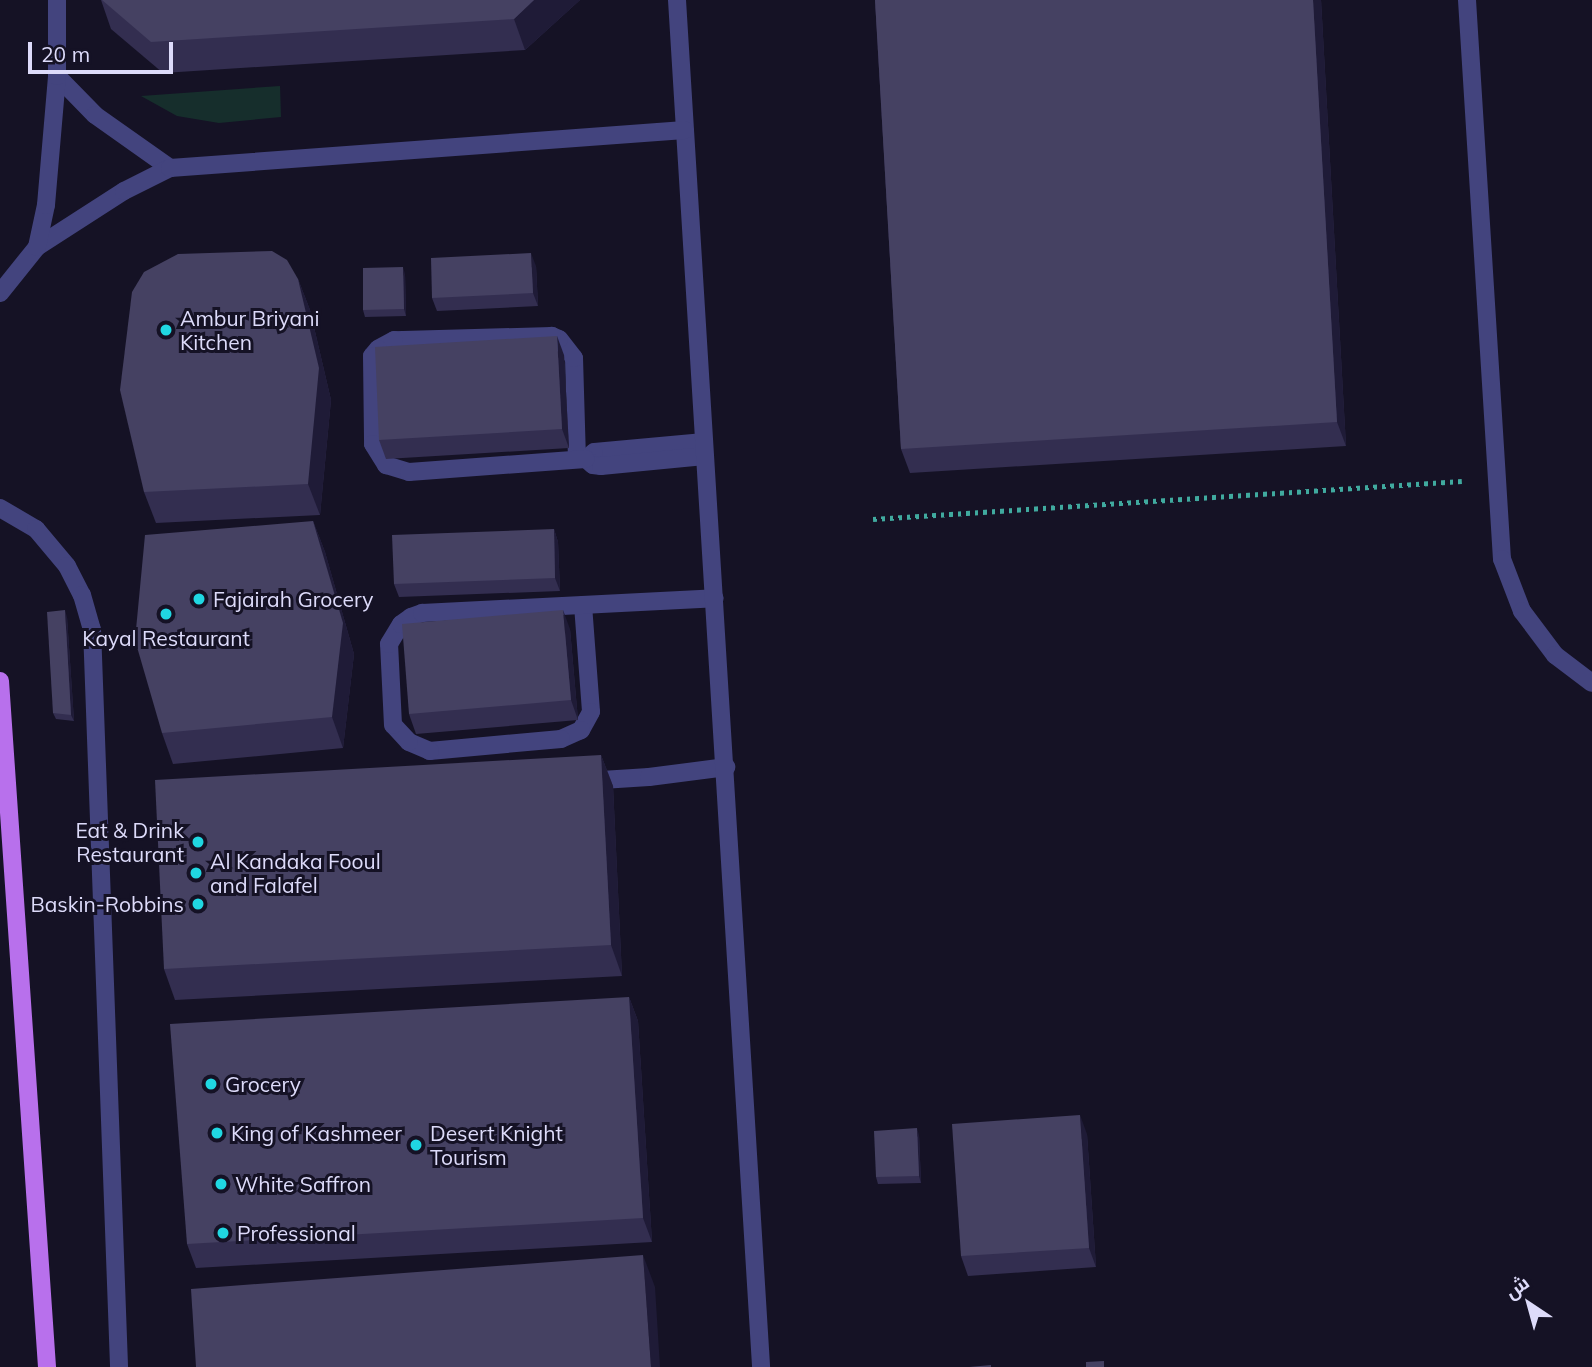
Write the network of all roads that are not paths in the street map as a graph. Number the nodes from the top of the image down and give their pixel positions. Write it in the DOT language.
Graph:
graph roads {
  1 [pos="57,0"];
  2 [pos="677,0"];
  3 [pos="1467,0"];
  4 [pos="57,76"];
  5 [pos="685,130"];
  6 [pos="170,168"];
  7 [pos="37,247"];
  8 [pos="0,293"];
  9 [pos="705,449"];
  10 [pos="582,459"];
  11 [pos="0,508"];
  12 [pos="715,598"];
  13 [pos="583,605"];
  14 [pos="0,681"];
  15 [pos="1592,683"];
  16 [pos="726,767"];
  17 [pos="569,782"];
  18 [pos="47,1367"];
  19 [pos="119,1367"];
  20 [pos="761,1367"];
  1 -- 4 [label="street"];
  2 -- 5 [label="street"];
  3 -- 15 [label="street"];
  4 -- 6 [label="street"];
  4 -- 7 [label="street"];
  5 -- 6 [label="street"];
  5 -- 9 [label="street"];
  6 -- 7 [label="street"];
  7 -- 8 [label="street"];
  9 -- 10 [label="street"];
  9 -- 12 [label="street"];
  10 -- 10 [label="street"];
  11 -- 19 [label="street"];
  12 -- 13 [label="street"];
  12 -- 16 [label="street"];
  13 -- 13 [label="street"];
  14 -- 18 [label="main road"];
  16 -- 17 [label="street"];
  16 -- 20 [label="street"];
}
